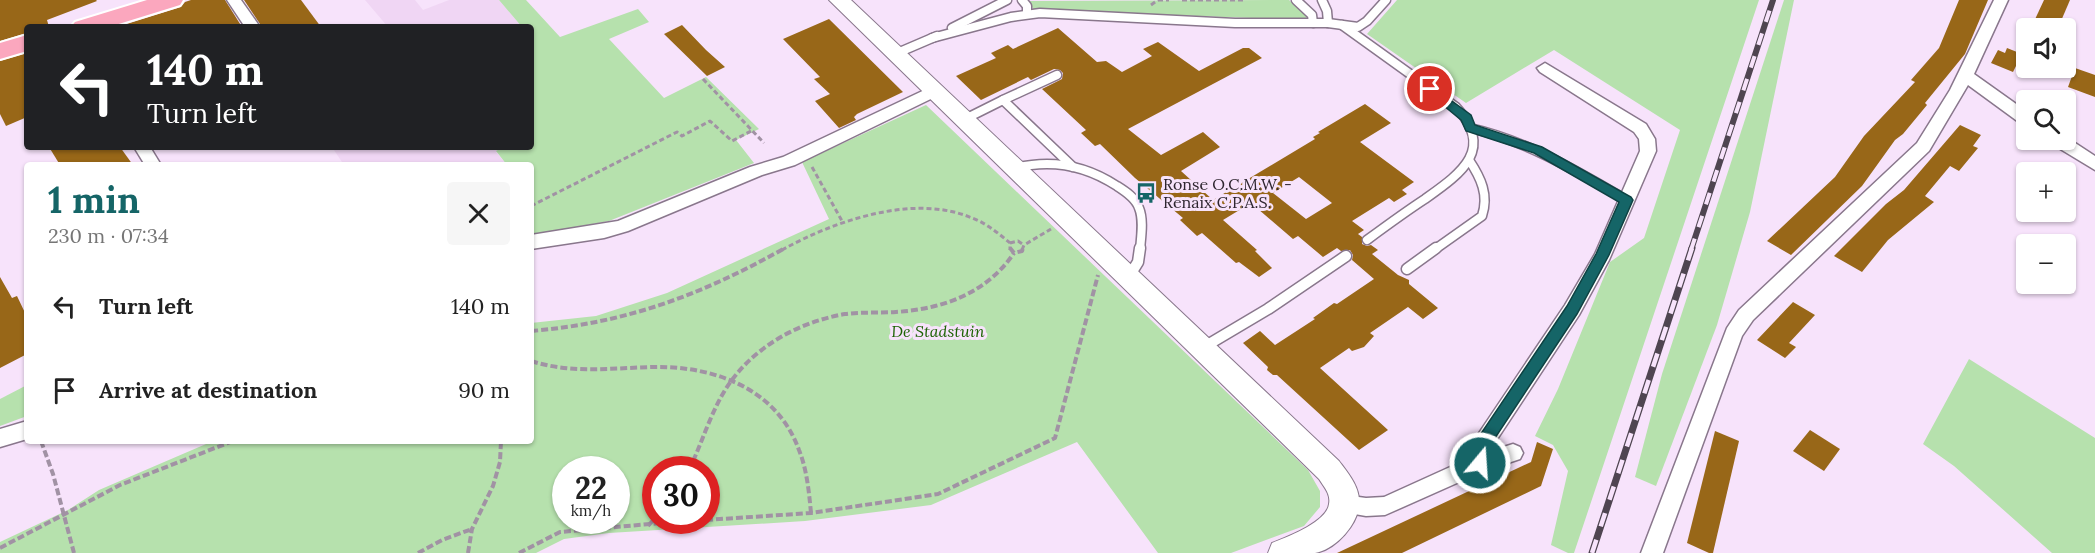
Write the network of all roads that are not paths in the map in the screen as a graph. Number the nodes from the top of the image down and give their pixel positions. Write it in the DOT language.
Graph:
graph roads {
  1 [pos="172,0"];
  2 [pos="234,0"];
  3 [pos="839,0"];
  4 [pos="1007,0"];
  5 [pos="1022,0"];
  6 [pos="1296,0"];
  7 [pos="1322,0"];
  8 [pos="1386,0"];
  9 [pos="2001,0"];
  10 [pos="132,6"];
  11 [pos="1027,14"];
  12 [pos="1328,22"];
  13 [pos="1310,23"];
  14 [pos="90,24"];
  15 [pos="251,24"];
  16 [pos="1342,25"];
  17 [pos="932,38"];
  18 [pos="24,44"];
  19 [pos="0,51"];
  20 [pos="895,54"];
  21 [pos="1545,68"];
  22 [pos="1057,75"];
  23 [pos="1965,75"];
  24 [pos="933,91"];
  25 [pos="1003,100"];
  26 [pos="2016,112"];
  27 [pos="963,120"];
  28 [pos="1470,128"];
  29 [pos="2095,146"];
  30 [pos="2073,150"];
  31 [pos="2079,154"];
  32 [pos="1469,160"];
  33 [pos="2095,164"];
  34 [pos="1073,167"];
  35 [pos="1014,168"];
  36 [pos="1627,200"];
  37 [pos="1367,240"];
  38 [pos="534,242"];
  39 [pos="1346,256"];
  40 [pos="1407,269"];
  41 [pos="1120,271"];
  42 [pos="1203,348"];
  43 [pos="24,431"];
  44 [pos="0,438"];
  45 [pos="1513,453"];
  46 [pos="1480,463"];
  47 [pos="1337,516"];
  48 [pos="1283,553"];
  49 [pos="1652,553"];
  1 -- 10 [label="main road"];
  2 -- 15 [label="street"];
  3 -- 20 [label="street"];
  4 -- 17 [label="lane"];
  5 -- 11 [label="lane"];
  6 -- 13 [label="lane"];
  7 -- 12 [label="lane"];
  8 -- 16 [label="lane"];
  9 -- 23 [label="street"];
  10 -- 14 [label="main road"];
  11 -- 13 [label="lane"];
  11 -- 17 [label="lane"];
  12 -- 13 [label="lane"];
  12 -- 16 [label="lane"];
  16 -- 28 [label="lane"];
  17 -- 20 [label="lane"];
  18 -- 19 [label="main road"];
  20 -- 24 [label="street"];
  21 -- 36 [label="street"];
  22 -- 25 [label="lane"];
  23 -- 26 [label="street"];
  23 -- 49 [label="street"];
  24 -- 27 [label="street"];
  24 -- 38 [label="street"];
  25 -- 27 [label="lane"];
  25 -- 34 [label="lane"];
  27 -- 35 [label="street"];
  28 -- 32 [label="lane"];
  28 -- 36 [label="lane"];
  29 -- 31 [label="street"];
  30 -- 31 [label="street"];
  31 -- 33 [label="street"];
  32 -- 37 [label="lane"];
  32 -- 40 [label="lane"];
  34 -- 35 [label="lane"];
  34 -- 41 [label="lane"];
  35 -- 41 [label="street"];
  36 -- 46 [label="street"];
  39 -- 42 [label="lane"];
  41 -- 42 [label="street"];
  42 -- 47 [label="street"];
  43 -- 44 [label="street"];
  45 -- 46 [label="street"];
  46 -- 47 [label="street"];
  47 -- 48 [label="street"];
}
